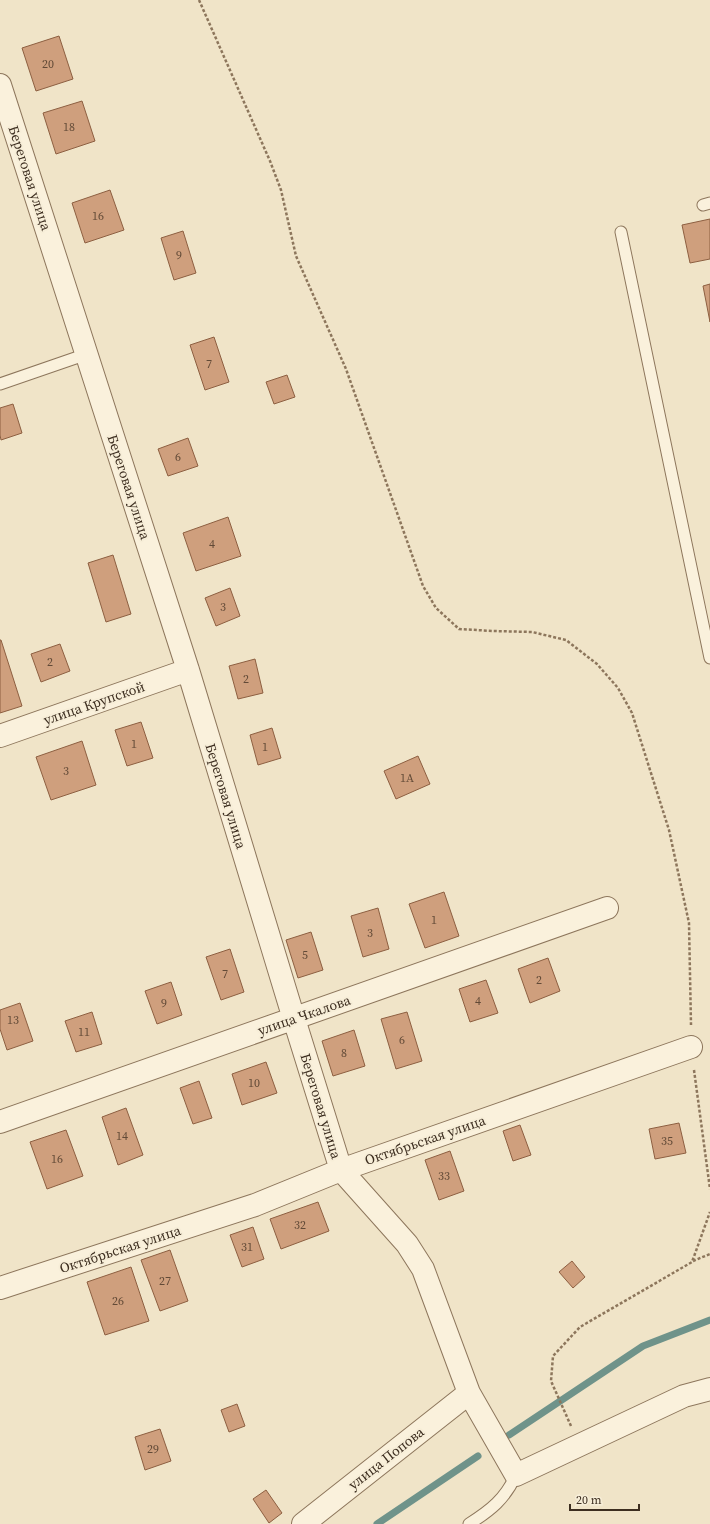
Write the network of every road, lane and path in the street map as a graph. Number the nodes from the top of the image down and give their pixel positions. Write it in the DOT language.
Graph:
graph roads {
  1 [pos="199,0"];
  2 [pos="0,85"];
  3 [pos="621,232"];
  4 [pos="87,354"];
  5 [pos="0,384"];
  6 [pos="710,658"];
  7 [pos="188,670"];
  8 [pos="0,736"];
  9 [pos="607,908"];
  10 [pos="294,1019"];
  11 [pos="691,1047"];
  12 [pos="0,1122"];
  13 [pos="341,1170"];
  14 [pos="710,1190"];
  15 [pos="710,1212"];
  16 [pos="710,1254"];
  17 [pos="692,1262"];
  18 [pos="0,1288"];
  19 [pos="710,1389"];
  20 [pos="469,1393"];
  21 [pos="566,1416"];
  22 [pos="516,1475"];
  23 [pos="303,1524"];
  24 [pos="469,1524"];
  1 -- 11 [label="path"];
  2 -- 4 [label="street, Береговая улица"];
  3 -- 6 [label="lane"];
  4 -- 5 [label="lane"];
  4 -- 7 [label="street, Береговая улица"];
  7 -- 8 [label="street, улица Крупской"];
  7 -- 10 [label="street, Береговая улица"];
  9 -- 10 [label="street, улица Чкалова"];
  10 -- 12 [label="street, улица Чкалова"];
  10 -- 13 [label="street, Береговая улица"];
  11 -- 13 [label="street, Октябрьская улица"];
  11 -- 14 [label="path"];
  13 -- 18 [label="street, Октябрьская улица"];
  13 -- 20 [label="street, Береговая улица"];
  15 -- 17 [label="path"];
  16 -- 17 [label="path"];
  17 -- 21 [label="path"];
  19 -- 22 [label="street"];
  20 -- 22 [label="street, Береговая улица"];
  20 -- 23 [label="street, улица Попова"];
  22 -- 24 [label="lane"];
}
